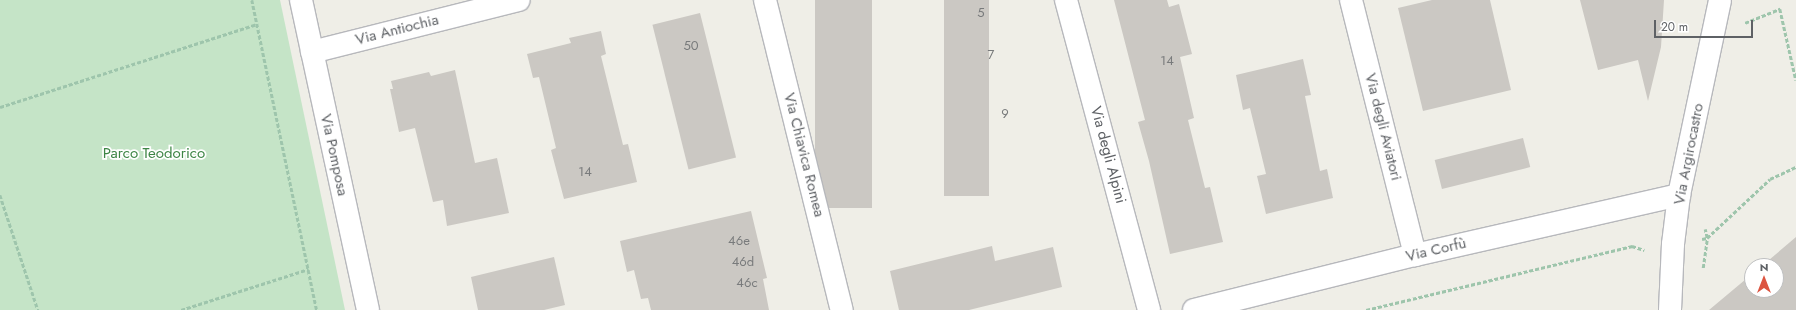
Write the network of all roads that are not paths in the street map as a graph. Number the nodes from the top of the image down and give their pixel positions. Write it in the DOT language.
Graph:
graph roads {
  1 [pos="301,0"];
  2 [pos="519,0"];
  3 [pos="765,0"];
  4 [pos="1066,0"];
  5 [pos="1351,0"];
  6 [pos="1720,0"];
  7 [pos="480,5"];
  8 [pos="312,52"];
  9 [pos="1679,195"];
  10 [pos="1415,255"];
  11 [pos="368,310"];
  12 [pos="842,310"];
  13 [pos="1149,310"];
  14 [pos="1194,310"];
  15 [pos="1670,310"];
  1 -- 8 [label="street, Via Pomposa"];
  2 -- 7 [label="street, Via Antiochia"];
  3 -- 12 [label="street, Via Chiavica Romea"];
  4 -- 13 [label="street, Via degli Alpini"];
  5 -- 10 [label="street, Via degli Aviatori"];
  6 -- 9 [label="street, Via Argirocastro"];
  7 -- 8 [label="street, Via Antiochia"];
  8 -- 11 [label="street, Via Pomposa"];
  9 -- 10 [label="street, Via Corfù"];
  9 -- 15 [label="street, Via Argirocastro"];
  10 -- 14 [label="street, Via Corfù"];
}
